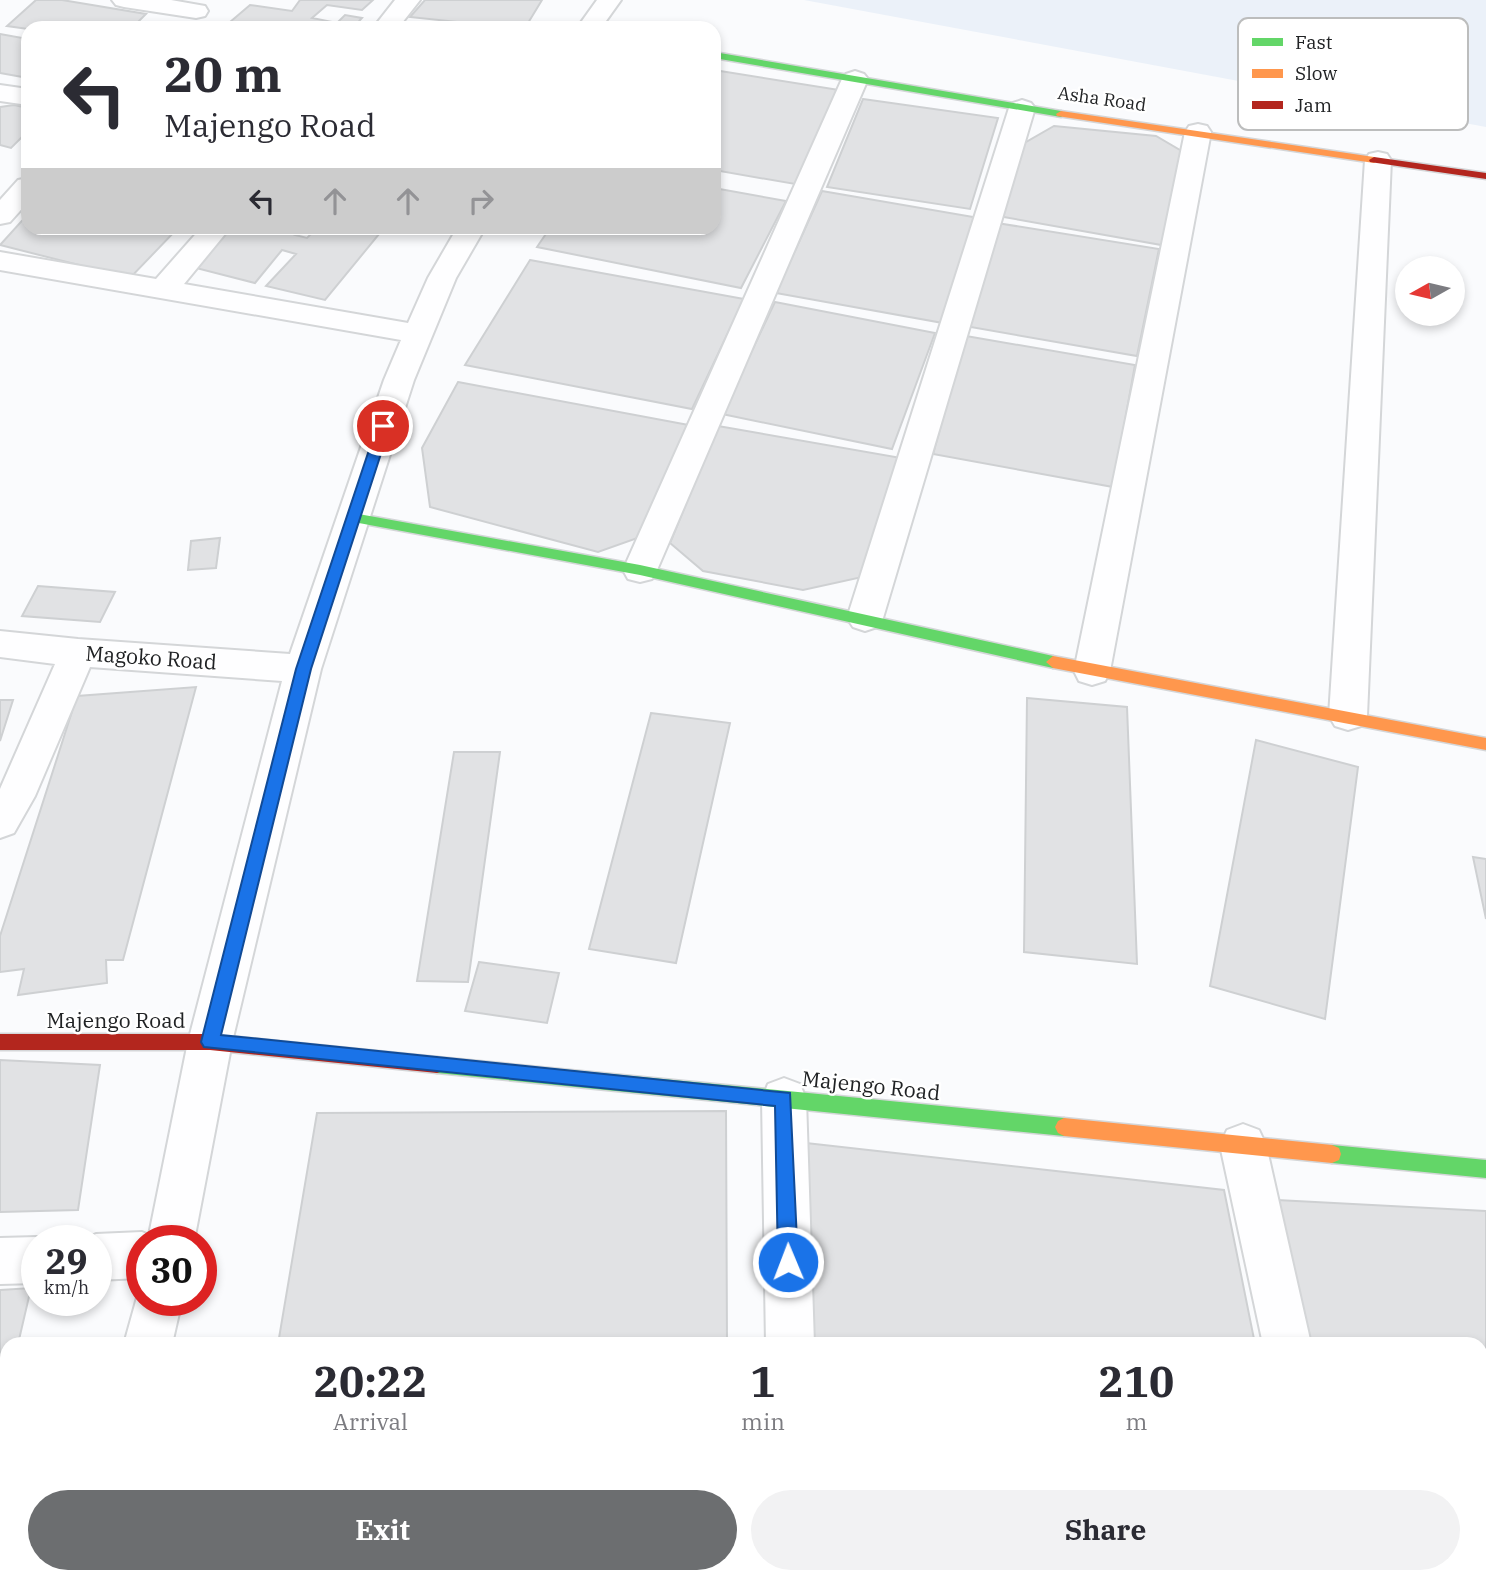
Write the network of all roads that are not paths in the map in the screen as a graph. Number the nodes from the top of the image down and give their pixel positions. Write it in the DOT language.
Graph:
graph roads {
  1 [pos="124,0"];
  2 [pos="408,0"];
  3 [pos="609,0"];
  4 [pos="194,13"];
  5 [pos="391,21"];
  6 [pos="594,21"];
  7 [pos="721,56"];
  8 [pos="855,79"];
  9 [pos="0,93"];
  10 [pos="21,96"];
  11 [pos="1022,108"];
  12 [pos="1198,132"];
  13 [pos="1378,160"];
  14 [pos="1486,176"];
  15 [pos="21,194"];
  16 [pos="0,216"];
  17 [pos="210,235"];
  18 [pos="467,235"];
  19 [pos="0,261"];
  20 [pos="162,290"];
  21 [pos="418,334"];
  22 [pos="353,518"];
  23 [pos="640,570"];
  24 [pos="865,618"];
  25 [pos="0,644"];
  26 [pos="78,653"];
  27 [pos="303,669"];
  28 [pos="1092,671"];
  29 [pos="1348,716"];
  30 [pos="1486,744"];
  31 [pos="0,822"];
  32 [pos="0,1042"];
  33 [pos="210,1042"];
  34 [pos="784,1099"];
  35 [pos="1243,1145"];
  36 [pos="1486,1169"];
  37 [pos="174,1225"];
  38 [pos="21,1260"];
  39 [pos="0,1261"];
  40 [pos="154,1316"];
  41 [pos="150,1337"];
  42 [pos="790,1337"];
  43 [pos="1285,1337"];
  1 -- 4 [label="street"];
  2 -- 5 [label="street"];
  3 -- 6 [label="street"];
  7 -- 8 [label="street, Asha Road"];
  8 -- 11 [label="street, Asha Road"];
  8 -- 23 [label="street"];
  9 -- 10 [label="street"];
  11 -- 12 [label="street, Asha Road"];
  11 -- 24 [label="street"];
  12 -- 13 [label="street, Asha Road"];
  12 -- 28 [label="street"];
  13 -- 14 [label="street, Asha Road"];
  13 -- 29 [label="street"];
  15 -- 16 [label="street"];
  17 -- 20 [label="street"];
  18 -- 21 [label="street"];
  19 -- 20 [label="street"];
  20 -- 21 [label="street"];
  21 -- 22 [label="street"];
  22 -- 23 [label="street"];
  22 -- 27 [label="street"];
  23 -- 24 [label="street"];
  24 -- 28 [label="street"];
  25 -- 26 [label="street, Magoko Road"];
  26 -- 27 [label="street, Magoko Road"];
  26 -- 31 [label="street"];
  27 -- 33 [label="street"];
  28 -- 29 [label="street"];
  29 -- 30 [label="street"];
  32 -- 33 [label="street, Majengo Road"];
  33 -- 34 [label="street, Majengo Road"];
  33 -- 37 [label="street"];
  34 -- 35 [label="street, Majengo Road"];
  34 -- 42 [label="street"];
  35 -- 36 [label="street, Majengo Road"];
  35 -- 43 [label="street"];
  38 -- 39 [label="street"];
  40 -- 41 [label="street"];
}
